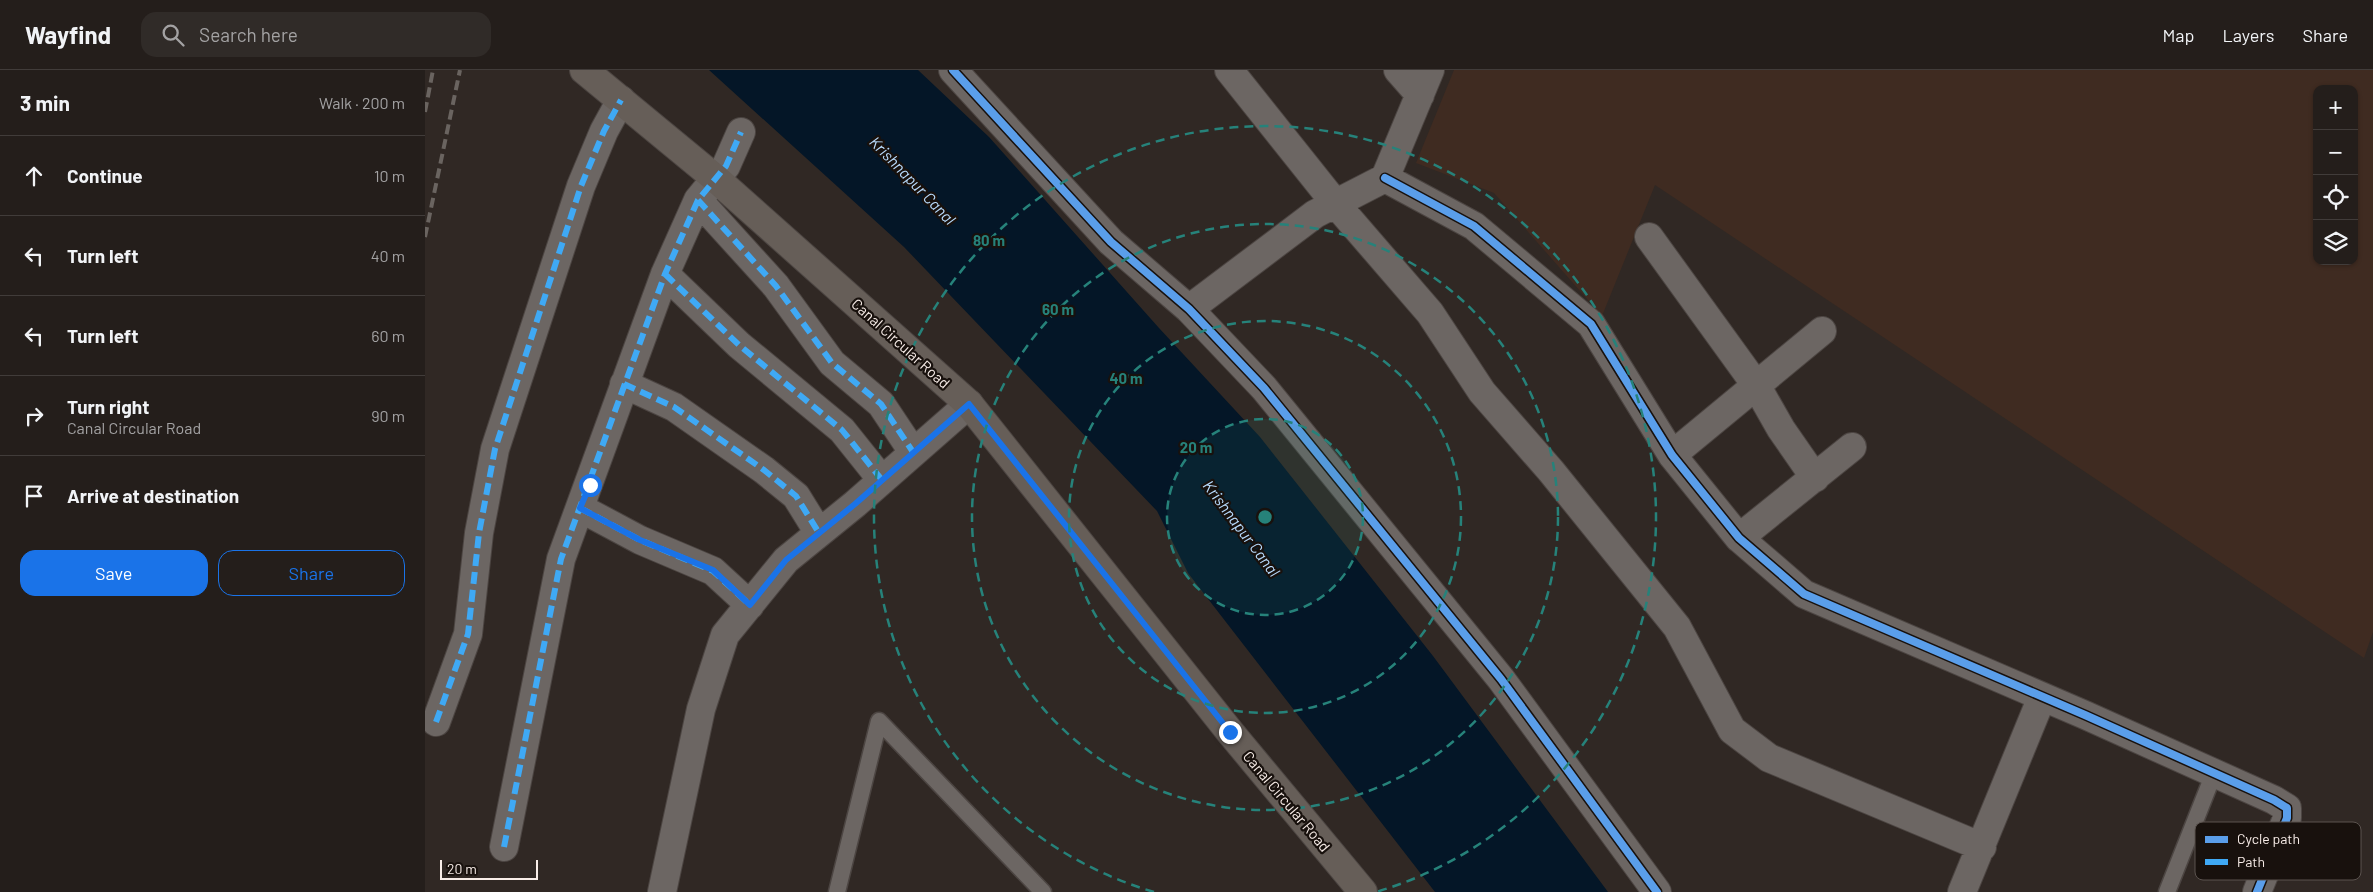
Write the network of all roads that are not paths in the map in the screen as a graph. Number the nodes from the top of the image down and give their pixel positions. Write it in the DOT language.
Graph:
graph roads {
  1 [pos="584,70"];
  2 [pos="953,70"];
  3 [pos="1229,70"];
  4 [pos="1398,70"];
  5 [pos="1430,70"];
  6 [pos="1420,95"];
  7 [pos="621,100"];
  8 [pos="741,132"];
  9 [pos="715,178"];
  10 [pos="1385,178"];
  11 [pos="698,200"];
  12 [pos="1335,203"];
  13 [pos="1649,237"];
  14 [pos="665,274"];
  15 [pos="1189,309"];
  16 [pos="1822,331"];
  17 [pos="624,384"];
  18 [pos="1755,385"];
  19 [pos="969,404"];
  20 [pos="1852,447"];
  21 [pos="913,452"];
  22 [pos="1672,455"];
  23 [pos="1815,478"];
  24 [pos="882,480"];
  25 [pos="580,508"];
  26 [pos="819,533"];
  27 [pos="1739,538"];
  28 [pos="750,605"];
  29 [pos="2042,697"];
  30 [pos="436,722"];
  31 [pos="2213,773"];
  32 [pos="2285,822"];
  33 [pos="504,847"];
  34 [pos="1982,847"];
  35 [pos="2262,880"];
  36 [pos="662,892"];
  37 [pos="837,892"];
  38 [pos="1043,892"];
  39 [pos="1363,892"];
  40 [pos="1657,892"];
  41 [pos="1962,892"];
  42 [pos="2167,892"];
  43 [pos="2257,892"];
  1 -- 7 [label="main road, Canal Circular Road"];
  2 -- 15 [label="street"];
  3 -- 12 [label="street"];
  4 -- 6 [label="street"];
  5 -- 6 [label="street"];
  6 -- 10 [label="street"];
  7 -- 9 [label="main road, Canal Circular Road"];
  7 -- 30 [label="street"];
  8 -- 9 [label="street"];
  9 -- 11 [label="street"];
  9 -- 19 [label="main road, Canal Circular Road"];
  10 -- 12 [label="street"];
  10 -- 22 [label="street"];
  11 -- 14 [label="street"];
  11 -- 21 [label="street"];
  12 -- 15 [label="street"];
  12 -- 34 [label="street"];
  13 -- 18 [label="street"];
  14 -- 17 [label="street"];
  14 -- 24 [label="street"];
  15 -- 40 [label="street"];
  16 -- 18 [label="street"];
  17 -- 25 [label="street"];
  17 -- 26 [label="street"];
  18 -- 22 [label="street"];
  18 -- 23 [label="street"];
  19 -- 21 [label="street"];
  19 -- 39 [label="main road, Canal Circular Road"];
  20 -- 23 [label="street"];
  21 -- 24 [label="street"];
  22 -- 27 [label="street"];
  23 -- 27 [label="street"];
  24 -- 26 [label="street"];
  25 -- 28 [label="street"];
  25 -- 33 [label="street"];
  26 -- 28 [label="street"];
  27 -- 29 [label="street"];
  28 -- 36 [label="street"];
  29 -- 31 [label="street"];
  29 -- 34 [label="street"];
  31 -- 32 [label="street"];
  31 -- 42 [label="lane"];
  34 -- 41 [label="street"];
  35 -- 43 [label="street"];
  37 -- 38 [label="lane"];
}
